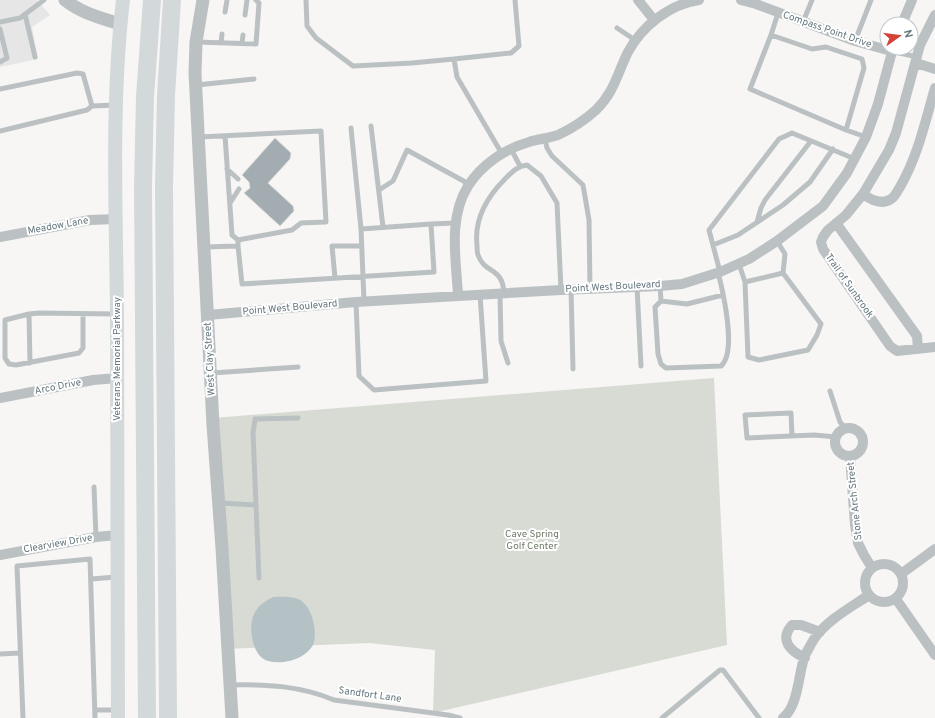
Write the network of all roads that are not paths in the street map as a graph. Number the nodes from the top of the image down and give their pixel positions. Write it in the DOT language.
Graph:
graph roads {
  1 [pos="44,0"];
  2 [pos="65,0"];
  3 [pos="123,0"];
  4 [pos="152,0"];
  5 [pos="172,0"];
  6 [pos="203,0"];
  7 [pos="227,0"];
  8 [pos="247,0"];
  9 [pos="256,0"];
  10 [pos="306,0"];
  11 [pos="515,0"];
  12 [pos="638,0"];
  13 [pos="699,0"];
  14 [pos="741,0"];
  15 [pos="812,0"];
  16 [pos="871,0"];
  17 [pos="912,0"];
  18 [pos="225,12"];
  19 [pos="778,13"];
  20 [pos="25,14"];
  21 [pos="245,15"];
  22 [pos="935,15"];
  23 [pos="905,16"];
  24 [pos="654,20"];
  25 [pos="0,22"];
  26 [pos="803,22"];
  27 [pos="120,24"];
  28 [pos="617,28"];
  29 [pos="0,29"];
  30 [pos="222,34"];
  31 [pos="243,35"];
  32 [pos="771,35"];
  33 [pos="635,40"];
  34 [pos="856,41"];
  35 [pos="196,42"];
  36 [pos="221,43"];
  37 [pos="242,43"];
  38 [pos="879,47"];
  39 [pos="890,56"];
  40 [pos="906,56"];
  41 [pos="35,57"];
  42 [pos="454,58"];
  43 [pos="916,60"];
  44 [pos="0,62"];
  45 [pos="935,69"];
  46 [pos="254,79"];
  47 [pos="196,85"];
  48 [pos="935,88"];
  49 [pos="0,89"];
  50 [pos="116,105"];
  51 [pos="92,106"];
  52 [pos="371,126"];
  53 [pos="351,128"];
  54 [pos="846,130"];
  55 [pos="0,131"];
  56 [pos="225,136"];
  57 [pos="198,137"];
  58 [pos="866,137"];
  59 [pos="544,139"];
  60 [pos="811,141"];
  61 [pos="833,149"];
  62 [pos="506,151"];
  63 [pos="855,159"];
  64 [pos="520,166"];
  65 [pos="227,169"];
  66 [pos="238,179"];
  67 [pos="469,184"];
  68 [pos="239,190"];
  69 [pos="379,190"];
  70 [pos="863,194"];
  71 [pos="230,203"];
  72 [pos="116,219"];
  73 [pos="757,222"];
  74 [pos="455,223"];
  75 [pos="836,223"];
  76 [pos="431,224"];
  77 [pos="383,227"];
  78 [pos="361,228"];
  79 [pos="0,237"];
  80 [pos="238,240"];
  81 [pos="777,241"];
  82 [pos="713,245"];
  83 [pos="238,246"];
  84 [pos="362,246"];
  85 [pos="204,247"];
  86 [pos="739,264"];
  87 [pos="719,272"];
  88 [pos="782,272"];
  89 [pos="363,277"];
  90 [pos="334,278"];
  91 [pos="745,282"];
  92 [pos="660,286"];
  93 [pos="637,287"];
  94 [pos="590,288"];
  95 [pos="566,289"];
  96 [pos="502,294"];
  97 [pos="723,294"];
  98 [pos="458,295"];
  99 [pos="480,295"];
  100 [pos="360,302"];
  101 [pos="661,302"];
  102 [pos="29,314"];
  103 [pos="82,314"];
  104 [pos="117,314"];
  105 [pos="208,315"];
  106 [pos="935,347"];
  107 [pos="918,349"];
  108 [pos="30,363"];
  109 [pos="508,363"];
  110 [pos="641,366"];
  111 [pos="298,367"];
  112 [pos="573,369"];
  113 [pos="211,373"];
  114 [pos="117,378"];
  115 [pos="830,391"];
  116 [pos="0,398"];
  117 [pos="298,418"];
  118 [pos="846,429"];
  119 [pos="792,436"];
  120 [pos="836,437"];
  121 [pos="850,456"];
  122 [pos="94,487"];
  123 [pos="219,503"];
  124 [pos="256,505"];
  125 [pos="117,535"];
  126 [pos="96,537"];
  127 [pos="935,549"];
  128 [pos="0,555"];
  129 [pos="872,568"];
  130 [pos="901,574"];
  131 [pos="117,577"];
  132 [pos="259,578"];
  133 [pos="91,579"];
  134 [pos="869,595"];
  135 [pos="896,599"];
  136 [pos="820,632"];
  137 [pos="20,653"];
  138 [pos="0,654"];
  139 [pos="935,655"];
  140 [pos="805,658"];
  141 [pos="230,685"];
  142 [pos="95,710"];
  143 [pos="118,714"];
  144 [pos="785,717"];
  145 [pos="23,718"];
  146 [pos="95,718"];
  147 [pos="147,718"];
  148 [pos="168,718"];
  149 [pos="232,718"];
  150 [pos="460,718"];
  151 [pos="662,718"];
  152 [pos="759,718"];
  1 -- 20 [label="lane"];
  2 -- 27 [label="street"];
  3 -- 27 [label="main road, Veterans Memorial Parkway"];
  4 -- 147 [label="highway"];
  5 -- 148 [label="highway"];
  6 -- 35 [label="street, West Clay Street"];
  7 -- 18 [label="lane"];
  8 -- 21 [label="lane"];
  9 -- 37 [label="lane"];
  10 -- 42 [label="lane"];
  11 -- 42 [label="lane"];
  12 -- 24 [label="street"];
  13 -- 24 [label="street"];
  14 -- 19 [label="street, Compass Point Drive"];
  15 -- 26 [label="lane"];
  16 -- 34 [label="lane"];
  17 -- 23 [label="street"];
  19 -- 26 [label="street, Compass Point Drive"];
  19 -- 32 [label="lane"];
  20 -- 25 [label="lane"];
  20 -- 41 [label="lane"];
  22 -- 43 [label="street, Trail of Sunbrook"];
  24 -- 33 [label="street"];
  26 -- 34 [label="street, Compass Point Drive"];
  27 -- 50 [label="main road, Veterans Memorial Parkway"];
  28 -- 33 [label="lane"];
  29 -- 44 [label="lane"];
  30 -- 36 [label="lane"];
  31 -- 37 [label="lane"];
  32 -- 54 [label="lane"];
  32 -- 54 [label="lane"];
  33 -- 59 [label="street"];
  34 -- 38 [label="street, Compass Point Drive"];
  35 -- 36 [label="lane"];
  35 -- 47 [label="street, West Clay Street"];
  36 -- 37 [label="lane"];
  39 -- 58 [label="street, Point West Boulevard"];
  40 -- 43 [label="lane"];
  42 -- 62 [label="lane"];
  43 -- 45 [label="street"];
  43 -- 70 [label="street, Trail of Sunbrook"];
  46 -- 47 [label="lane"];
  47 -- 57 [label="street, West Clay Street"];
  48 -- 70 [label="street"];
  49 -- 51 [label="lane"];
  50 -- 51 [label="lane"];
  50 -- 72 [label="main road, Veterans Memorial Parkway"];
  51 -- 55 [label="lane"];
  52 -- 69 [label="lane"];
  53 -- 78 [label="lane"];
  54 -- 58 [label="lane"];
  56 -- 57 [label="lane"];
  56 -- 65 [label="lane"];
  56 -- 80 [label="lane"];
  57 -- 85 [label="street, West Clay Street"];
  58 -- 63 [label="street, Point West Boulevard"];
  59 -- 62 [label="street"];
  59 -- 94 [label="lane"];
  60 -- 61 [label="lane"];
  60 -- 73 [label="lane"];
  60 -- 82 [label="lane"];
  61 -- 63 [label="lane"];
  61 -- 73 [label="lane"];
  62 -- 64 [label="lane"];
  62 -- 67 [label="street"];
  63 -- 81 [label="street, Point West Boulevard"];
  64 -- 95 [label="lane"];
  64 -- 96 [label="lane"];
  65 -- 66 [label="lane"];
  65 -- 71 [label="lane"];
  67 -- 69 [label="lane"];
  67 -- 74 [label="street"];
  68 -- 71 [label="lane"];
  69 -- 77 [label="lane"];
  70 -- 75 [label="street, Trail of Sunbrook"];
  71 -- 80 [label="lane"];
  72 -- 79 [label="street, Meadow Lane"];
  72 -- 104 [label="main road, Veterans Memorial Parkway"];
  73 -- 82 [label="lane"];
  74 -- 76 [label="lane"];
  74 -- 98 [label="street"];
  75 -- 107 [label="street"];
  75 -- 107 [label="street, Trail of Sunbrook"];
  76 -- 77 [label="lane"];
  76 -- 89 [label="lane"];
  77 -- 78 [label="lane"];
  78 -- 84 [label="lane"];
  80 -- 83 [label="lane"];
  81 -- 86 [label="street, Point West Boulevard"];
  81 -- 88 [label="lane"];
  82 -- 87 [label="lane"];
  83 -- 85 [label="lane"];
  83 -- 90 [label="lane"];
  84 -- 89 [label="lane"];
  84 -- 90 [label="lane"];
  85 -- 105 [label="street, West Clay Street"];
  86 -- 87 [label="street, Point West Boulevard"];
  86 -- 91 [label="lane"];
  87 -- 92 [label="street, Point West Boulevard"];
  87 -- 97 [label="lane"];
  88 -- 91 [label="lane"];
  88 -- 91 [label="lane"];
  89 -- 90 [label="lane"];
  89 -- 100 [label="lane"];
  92 -- 93 [label="street, Point West Boulevard"];
  92 -- 101 [label="lane"];
  93 -- 94 [label="street, Point West Boulevard"];
  93 -- 110 [label="lane"];
  94 -- 95 [label="street, Point West Boulevard"];
  95 -- 96 [label="street, Point West Boulevard"];
  95 -- 112 [label="lane"];
  96 -- 99 [label="street, Point West Boulevard"];
  96 -- 109 [label="lane"];
  97 -- 101 [label="lane"];
  97 -- 101 [label="lane"];
  98 -- 99 [label="street, Point West Boulevard"];
  98 -- 100 [label="street, Point West Boulevard"];
  99 -- 100 [label="lane"];
  100 -- 105 [label="street, Point West Boulevard"];
  102 -- 103 [label="lane"];
  102 -- 108 [label="lane"];
  102 -- 108 [label="lane"];
  103 -- 104 [label="lane"];
  103 -- 108 [label="lane"];
  104 -- 114 [label="main road, Veterans Memorial Parkway"];
  105 -- 113 [label="street, West Clay Street"];
  106 -- 107 [label="street, Trail of Sunbrook"];
  111 -- 113 [label="lane"];
  113 -- 123 [label="street, West Clay Street"];
  114 -- 116 [label="street, Arco Drive"];
  114 -- 125 [label="main road, Veterans Memorial Parkway"];
  115 -- 118 [label="lane"];
  117 -- 124 [label="lane"];
  118 -- 120 [label="street"];
  118 -- 121 [label="street, Stone Arch Street"];
  119 -- 119 [label="lane"];
  119 -- 120 [label="lane"];
  120 -- 121 [label="street, Stone Arch Street"];
  121 -- 129 [label="street, Stone Arch Street"];
  122 -- 126 [label="lane"];
  123 -- 124 [label="lane"];
  123 -- 141 [label="street, West Clay Street"];
  124 -- 132 [label="lane"];
  125 -- 126 [label="street, Clearview Drive"];
  125 -- 131 [label="main road, Veterans Memorial Parkway"];
  126 -- 128 [label="street, Clearview Drive"];
  127 -- 130 [label="street"];
  129 -- 130 [label="street"];
  129 -- 134 [label="street"];
  130 -- 135 [label="street"];
  131 -- 133 [label="lane"];
  131 -- 143 [label="main road, Veterans Memorial Parkway"];
  133 -- 137 [label="lane"];
  133 -- 142 [label="lane"];
  134 -- 135 [label="street"];
  134 -- 136 [label="street"];
  135 -- 139 [label="street"];
  136 -- 140 [label="street"];
  136 -- 140 [label="street"];
  137 -- 138 [label="lane"];
  137 -- 145 [label="lane"];
  140 -- 144 [label="street"];
  141 -- 149 [label="street, West Clay Street"];
  141 -- 150 [label="lane, Sandfort Lane"];
  142 -- 143 [label="lane"];
  142 -- 146 [label="lane"];
  151 -- 152 [label="lane"];
}
